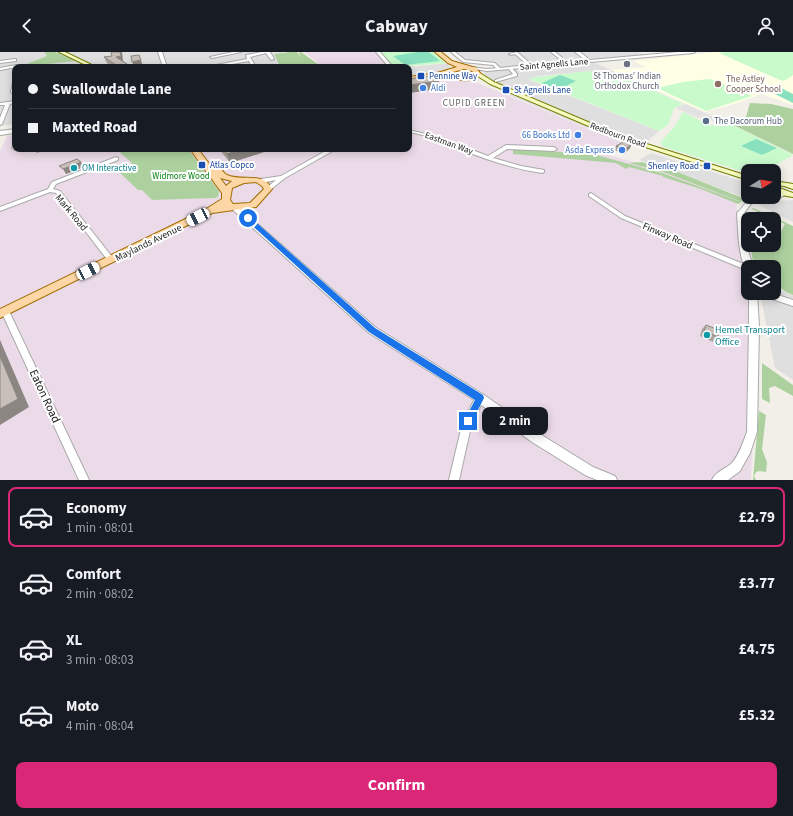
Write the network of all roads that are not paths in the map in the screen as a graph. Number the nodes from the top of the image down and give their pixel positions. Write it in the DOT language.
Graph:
graph roads {
  1 [pos="16,52"];
  2 [pos="61,52"];
  3 [pos="160,52"];
  4 [pos="240,52"];
  5 [pos="268,52"];
  6 [pos="378,52"];
  7 [pos="438,52"];
  8 [pos="453,52"];
  9 [pos="553,52"];
  10 [pos="577,52"];
  11 [pos="693,52"];
  12 [pos="511,54"];
  13 [pos="525,54"];
  14 [pos="247,56"];
  15 [pos="212,57"];
  16 [pos="518,57"];
  17 [pos="272,59"];
  18 [pos="15,60"];
  19 [pos="588,61"];
  20 [pos="0,62"];
  21 [pos="450,62"];
  22 [pos="567,63"];
  23 [pos="16,64"];
  24 [pos="87,64"];
  25 [pos="164,64"];
  26 [pos="219,64"];
  27 [pos="388,64"];
  28 [pos="531,66"];
  29 [pos="463,67"];
  30 [pos="12,68"];
  31 [pos="471,68"];
  32 [pos="510,68"];
  33 [pos="0,69"];
  34 [pos="499,69"];
  35 [pos="451,70"];
  36 [pos="487,70"];
  37 [pos="478,74"];
  38 [pos="435,76"];
  39 [pos="412,78"];
  40 [pos="457,78"];
  41 [pos="468,79"];
  42 [pos="497,79"];
  43 [pos="12,102"];
  44 [pos="8,103"];
  45 [pos="0,104"];
  46 [pos="0,124"];
  47 [pos="12,131"];
  48 [pos="412,132"];
  49 [pos="0,133"];
  50 [pos="554,150"];
  51 [pos="196,152"];
  52 [pos="204,152"];
  53 [pos="328,152"];
  54 [pos="489,158"];
  55 [pos="116,159"];
  56 [pos="542,171"];
  57 [pos="741,176"];
  58 [pos="283,177"];
  59 [pos="241,181"];
  60 [pos="261,181"];
  61 [pos="792,186"];
  62 [pos="781,188"];
  63 [pos="268,189"];
  64 [pos="50,190"];
  65 [pos="781,190"];
  66 [pos="591,195"];
  67 [pos="793,196"];
  68 [pos="229,201"];
  69 [pos="749,204"];
  70 [pos="253,205"];
  71 [pos="0,210"];
  72 [pos="742,212"];
  73 [pos="248,218"];
  74 [pos="111,260"];
  75 [pos="741,265"];
  76 [pos="781,299"];
  77 [pos="753,300"];
  78 [pos="793,303"];
  79 [pos="3,313"];
  80 [pos="480,398"];
  81 [pos="84,480"];
  82 [pos="454,480"];
  83 [pos="611,480"];
  84 [pos="718,480"];
  1 -- 18 [label="street"];
  2 -- 24 [label="main road"];
  3 -- 25 [label="street"];
  4 -- 15 [label="street"];
  5 -- 14 [label="street"];
  5 -- 17 [label="street"];
  6 -- 27 [label="street"];
  7 -- 21 [label="main road"];
  8 -- 34 [label="street"];
  9 -- 22 [label="street"];
  10 -- 19 [label="street"];
  11 -- 19 [label="street, Saint Agnells Lane"];
  12 -- 16 [label="street"];
  13 -- 16 [label="street"];
  14 -- 26 [label="street"];
  16 -- 28 [label="street"];
  18 -- 20 [label="street"];
  18 -- 23 [label="street"];
  19 -- 22 [label="street, Saint Agnells Lane"];
  21 -- 29 [label="main road"];
  21 -- 35 [label="main road"];
  22 -- 28 [label="street, Saint Agnells Lane"];
  28 -- 32 [label="street, Saint Agnells Lane"];
  29 -- 31 [label="main road"];
  29 -- 35 [label="main road"];
  30 -- 33 [label="street"];
  31 -- 36 [label="street, Saint Agnells Lane"];
  31 -- 37 [label="main road"];
  32 -- 34 [label="street, Saint Agnells Lane"];
  32 -- 42 [label="street"];
  34 -- 36 [label="street, Saint Agnells Lane"];
  35 -- 38 [label="main road"];
  35 -- 40 [label="main road"];
  36 -- 37 [label="street, Saint Agnells Lane"];
  37 -- 41 [label="main road"];
  37 -- 42 [label="main road, Redbourn Road"];
  38 -- 39 [label="main road"];
  38 -- 40 [label="main road"];
  40 -- 41 [label="main road"];
  41 -- 42 [label="main road, Redbourn Road"];
  42 -- 57 [label="main road, Redbourn Road"];
  43 -- 44 [label="street"];
  44 -- 45 [label="street"];
  44 -- 46 [label="street"];
  47 -- 49 [label="street"];
  48 -- 54 [label="street, Eastman Way"];
  50 -- 54 [label="street"];
  51 -- 68 [label="main road"];
  52 -- 59 [label="main road"];
  53 -- 58 [label="street"];
  54 -- 56 [label="street, Eastman Way"];
  55 -- 64 [label="street"];
  58 -- 60 [label="street"];
  58 -- 63 [label="street"];
  59 -- 60 [label="main road"];
  59 -- 68 [label="main road"];
  60 -- 63 [label="main road"];
  61 -- 62 [label="main road"];
  63 -- 70 [label="main road"];
  64 -- 71 [label="street, Mark Road"];
  64 -- 74 [label="street, Mark Road"];
  65 -- 67 [label="main road"];
  66 -- 75 [label="street, Finway Road"];
  68 -- 70 [label="main road, Maylands Avenue"];
  68 -- 73 [label="street"];
  68 -- 74 [label="main road, Maylands Avenue"];
  69 -- 72 [label="street"];
  70 -- 73 [label="street"];
  73 -- 80 [label="street"];
  74 -- 79 [label="main road, Maylands Avenue"];
  76 -- 78 [label="street"];
  77 -- 84 [label="street"];
  79 -- 81 [label="street, Eaton Road"];
  80 -- 82 [label="street"];
  80 -- 83 [label="street"];
}
